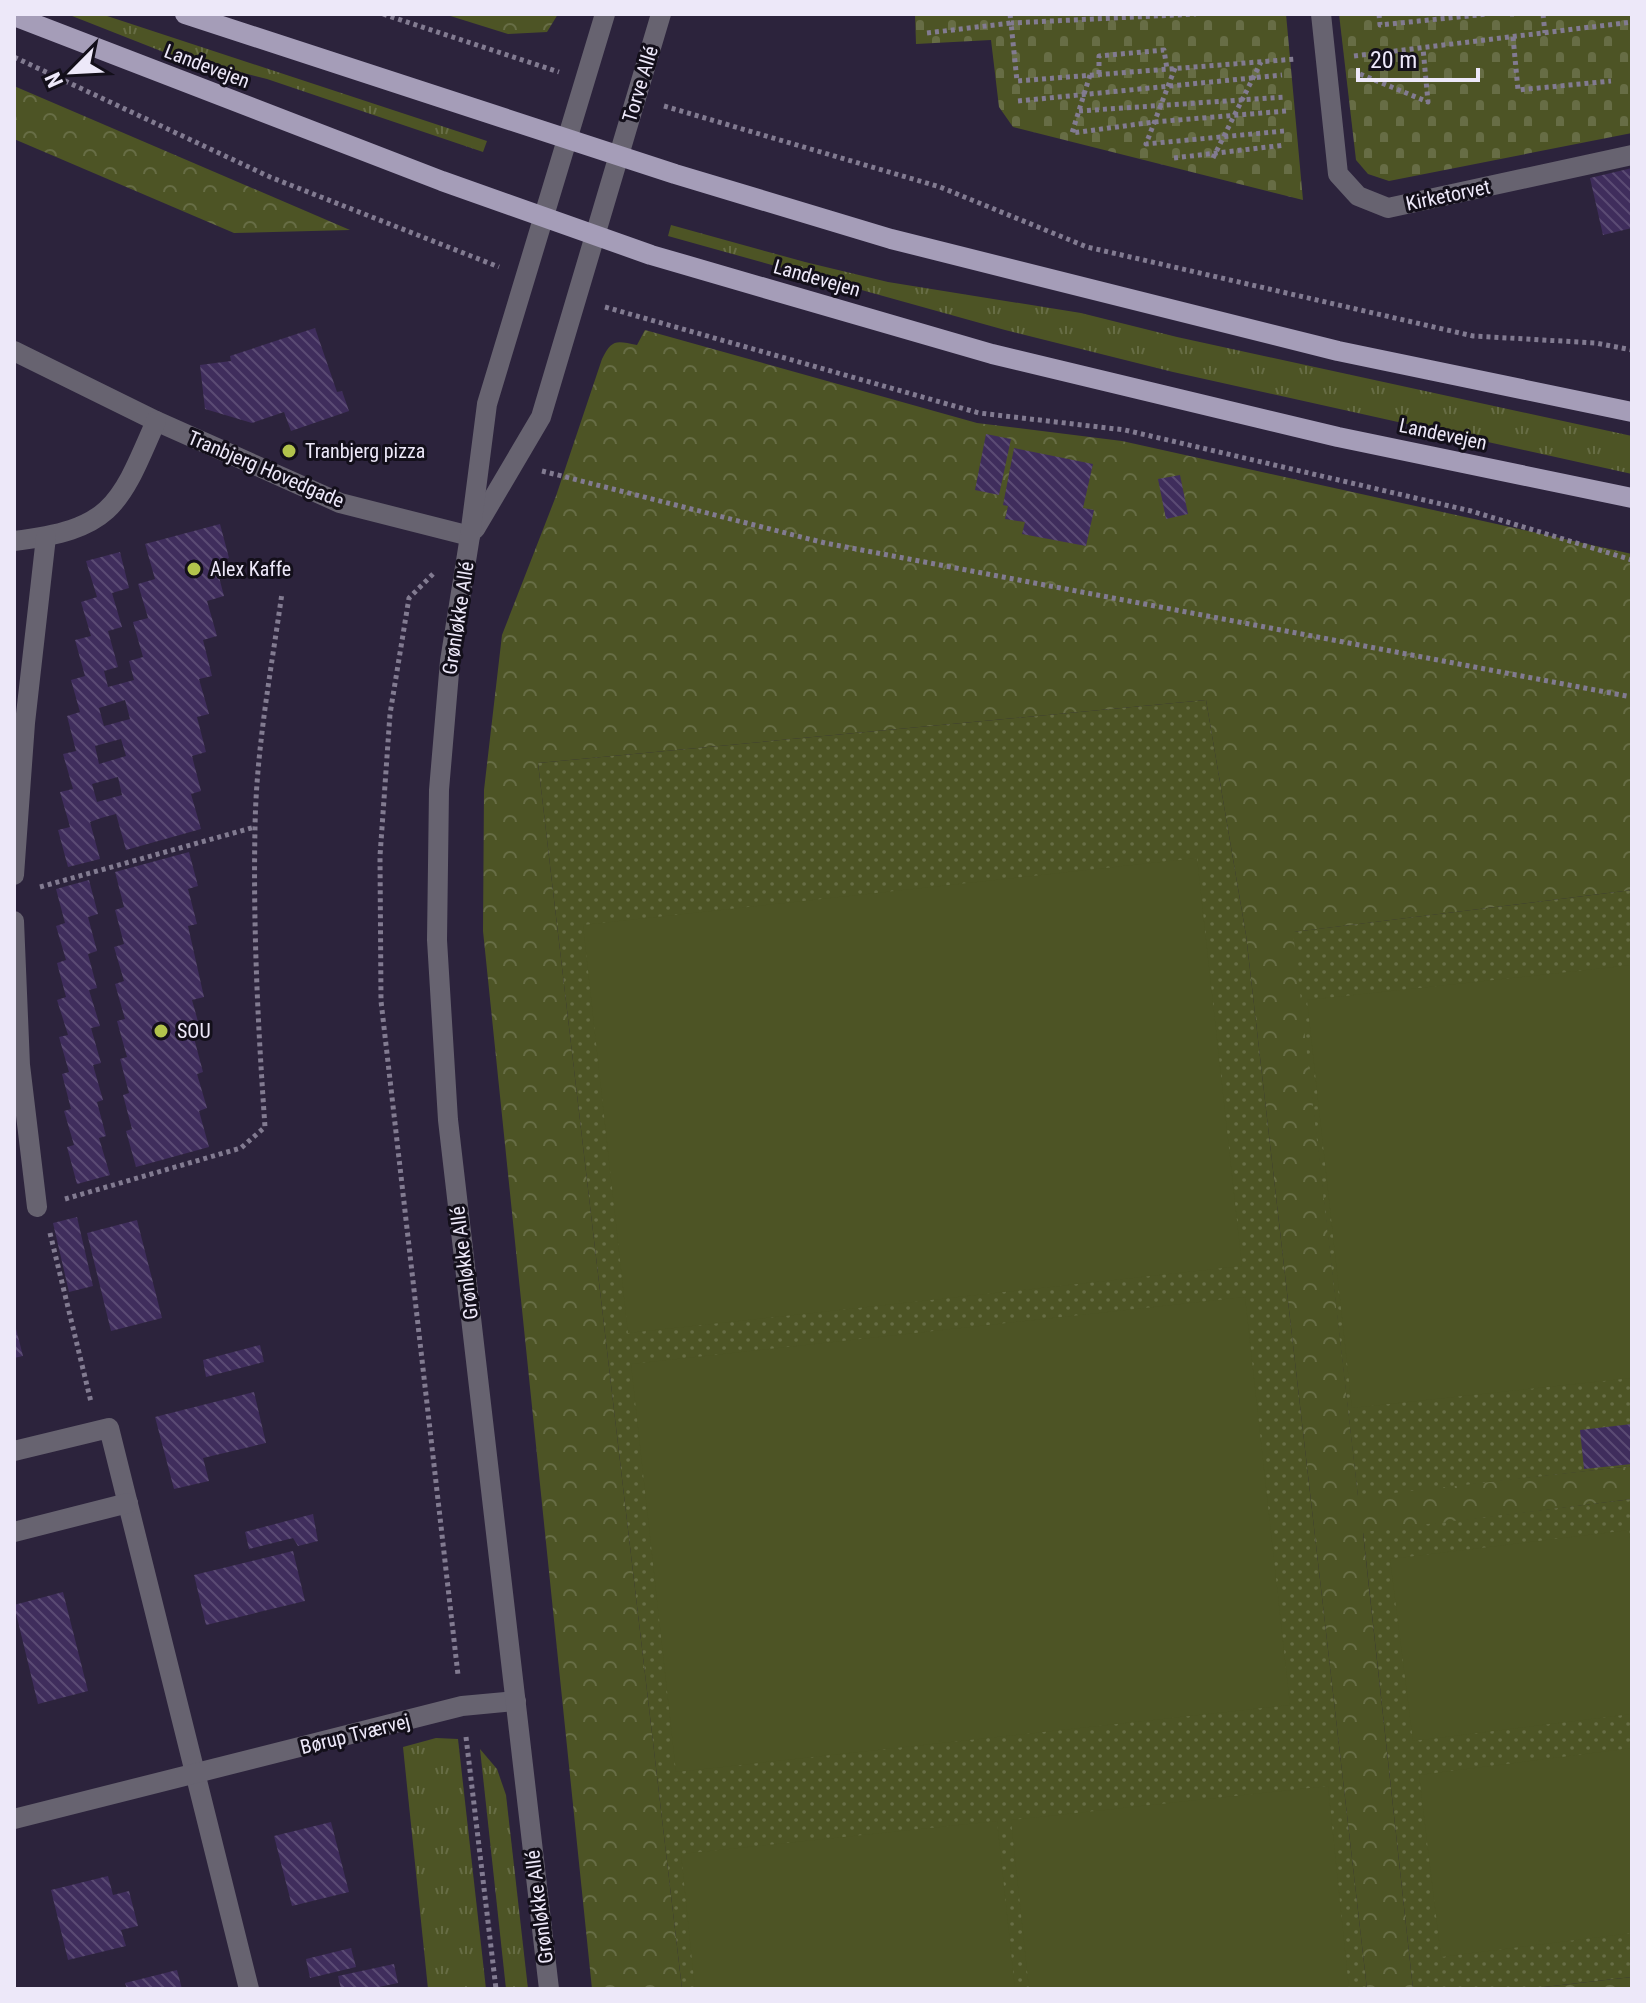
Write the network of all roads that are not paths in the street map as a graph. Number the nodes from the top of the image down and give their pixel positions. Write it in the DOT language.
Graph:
graph roads {
  1 [pos="185,14"];
  2 [pos="605,14"];
  3 [pos="661,14"];
  4 [pos="1321,14"];
  5 [pos="14,16"];
  6 [pos="567,139"];
  7 [pos="619,155"];
  8 [pos="1632,155"];
  9 [pos="542,218"];
  10 [pos="595,236"];
  11 [pos="14,351"];
  12 [pos="1632,412"];
  13 [pos="156,421"];
  14 [pos="1632,498"];
  15 [pos="470,536"];
  16 [pos="46,537"];
  17 [pos="14,541"];
  18 [pos="14,875"];
  19 [pos="14,921"];
  20 [pos="37,1207"];
  21 [pos="14,1451"];
  22 [pos="128,1503"];
  23 [pos="14,1532"];
  24 [pos="516,1701"];
  25 [pos="196,1774"];
  26 [pos="14,1819"];
  27 [pos="249,1989"];
  28 [pos="549,1989"];
  1 -- 6 [label="main road, Landevejen"];
  2 -- 6 [label="street"];
  3 -- 7 [label="street, Torve Allé"];
  4 -- 8 [label="street, Kirketorvet"];
  5 -- 9 [label="main road, Landevejen"];
  6 -- 7 [label="main road, Landevejen"];
  6 -- 9 [label="street, Grønløkke Allé"];
  7 -- 10 [label="street, Torve Allé"];
  7 -- 12 [label="main road, Landevejen"];
  9 -- 10 [label="main road, Landevejen"];
  9 -- 15 [label="street, Grønløkke Allé"];
  10 -- 14 [label="main road, Landevejen"];
  10 -- 15 [label="street, Grønløkke Allé"];
  11 -- 13 [label="street, Tranbjerg Hovedgade"];
  13 -- 15 [label="street, Tranbjerg Hovedgade"];
  13 -- 16 [label="street"];
  15 -- 24 [label="street, Grønløkke Allé"];
  16 -- 17 [label="street"];
  16 -- 18 [label="street"];
  19 -- 20 [label="street"];
  21 -- 22 [label="street"];
  22 -- 23 [label="street"];
  22 -- 25 [label="street"];
  24 -- 25 [label="street, Børup Tværvej"];
  24 -- 28 [label="street, Grønløkke Allé"];
  25 -- 26 [label="street, Børup Tværvej"];
  25 -- 27 [label="street"];
}
